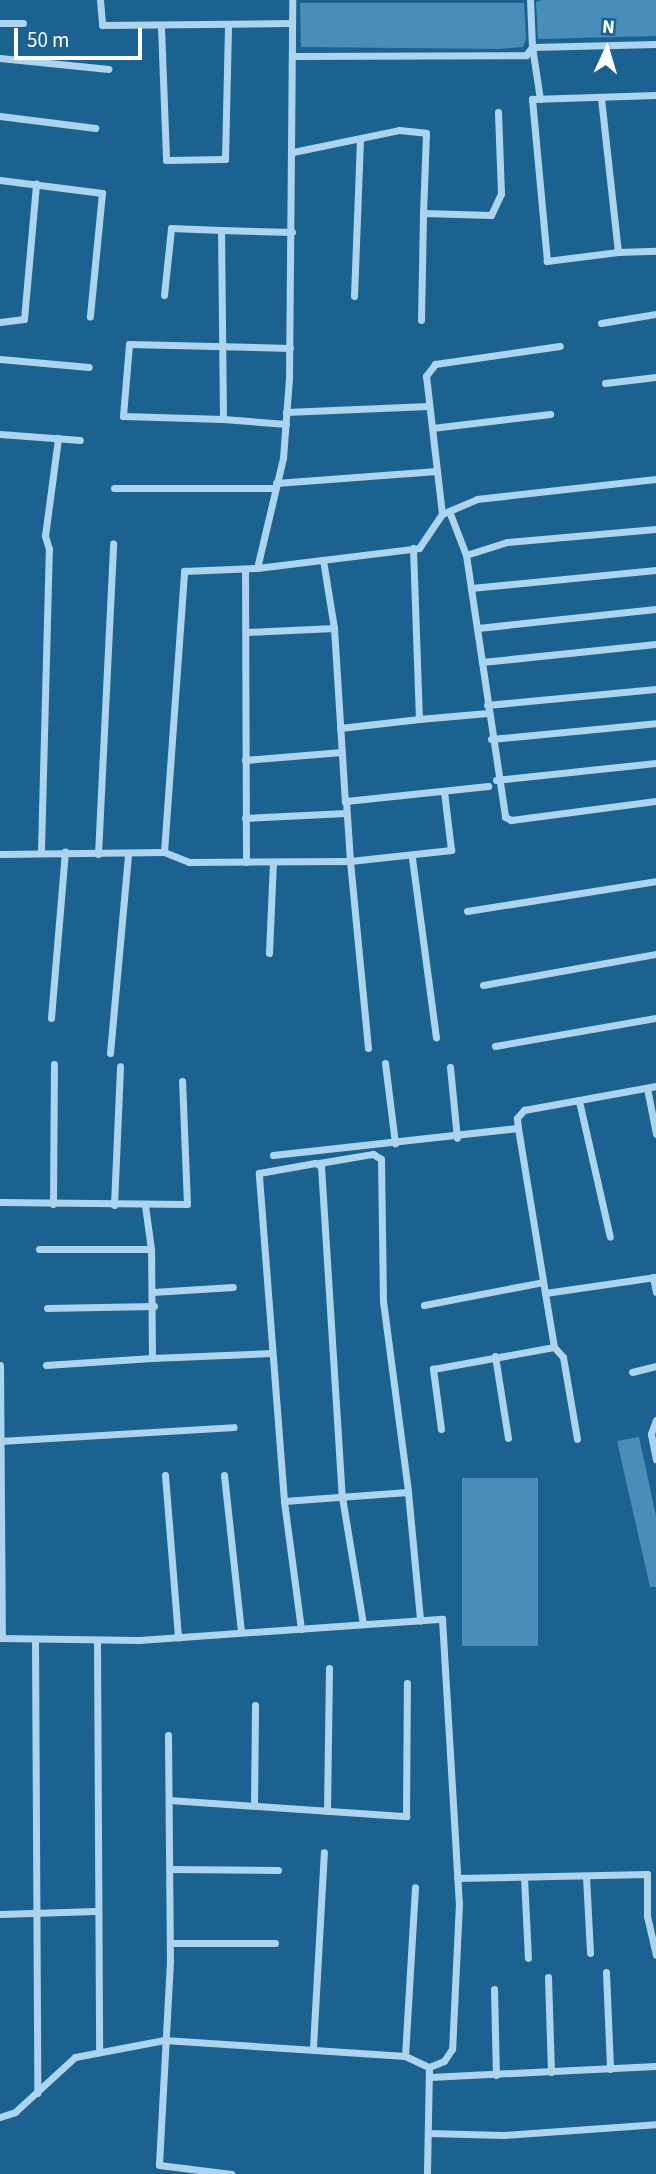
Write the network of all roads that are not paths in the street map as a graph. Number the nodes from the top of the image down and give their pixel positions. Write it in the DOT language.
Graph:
graph roads {
  1 [pos="100,0"];
  2 [pos="292,0"];
  3 [pos="530,0"];
  4 [pos="0,23"];
  5 [pos="23,23"];
  6 [pos="292,23"];
  7 [pos="228,25"];
  8 [pos="161,27"];
  9 [pos="656,44"];
  10 [pos="531,47"];
  11 [pos="293,56"];
  12 [pos="0,58"];
  13 [pos="108,69"];
  14 [pos="656,95"];
  15 [pos="601,98"];
  16 [pos="540,99"];
  17 [pos="498,112"];
  18 [pos="0,116"];
  19 [pos="95,128"];
  20 [pos="360,139"];
  21 [pos="293,152"];
  22 [pos="0,180"];
  23 [pos="36,184"];
  24 [pos="423,213"];
  25 [pos="221,230"];
  26 [pos="292,232"];
  27 [pos="656,251"];
  28 [pos="618,252"];
  29 [pos="164,295"];
  30 [pos="354,296"];
  31 [pos="656,314"];
  32 [pos="90,316"];
  33 [pos="421,320"];
  34 [pos="0,322"];
  35 [pos="601,323"];
  36 [pos="560,346"];
  37 [pos="221,348"];
  38 [pos="290,348"];
  39 [pos="0,359"];
  40 [pos="89,367"];
  41 [pos="656,377"];
  42 [pos="606,383"];
  43 [pos="429,406"];
  44 [pos="286,412"];
  45 [pos="550,414"];
  46 [pos="223,419"];
  47 [pos="286,424"];
  48 [pos="432,428"];
  49 [pos="0,434"];
  50 [pos="58,438"];
  51 [pos="80,440"];
  52 [pos="437,471"];
  53 [pos="656,479"];
  54 [pos="276,486"];
  55 [pos="114,488"];
  56 [pos="445,513"];
  57 [pos="656,529"];
  58 [pos="113,543"];
  59 [pos="413,548"];
  60 [pos="466,555"];
  61 [pos="323,560"];
  62 [pos="257,568"];
  63 [pos="245,569"];
  64 [pos="656,570"];
  65 [pos="471,588"];
  66 [pos="656,609"];
  67 [pos="334,628"];
  68 [pos="478,628"];
  69 [pos="247,632"];
  70 [pos="656,644"];
  71 [pos="482,662"];
  72 [pos="656,689"];
  73 [pos="488,709"];
  74 [pos="419,719"];
  75 [pos="656,723"];
  76 [pos="340,727"];
  77 [pos="491,739"];
  78 [pos="342,752"];
  79 [pos="245,760"];
  80 [pos="656,763"];
  81 [pos="496,780"];
  82 [pos="488,786"];
  83 [pos="444,791"];
  84 [pos="656,801"];
  85 [pos="345,802"];
  86 [pos="346,813"];
  87 [pos="245,818"];
  88 [pos="41,850"];
  89 [pos="65,852"];
  90 [pos="164,852"];
  91 [pos="0,854"];
  92 [pos="98,854"];
  93 [pos="128,856"];
  94 [pos="412,858"];
  95 [pos="350,861"];
  96 [pos="246,862"];
  97 [pos="273,863"];
  98 [pos="656,881"];
  99 [pos="467,911"];
  100 [pos="269,953"];
  101 [pos="656,954"];
  102 [pos="483,985"];
  103 [pos="51,1018"];
  104 [pos="656,1018"];
  105 [pos="436,1037"];
  106 [pos="495,1046"];
  107 [pos="368,1048"];
  108 [pos="110,1053"];
  109 [pos="385,1063"];
  110 [pos="54,1064"];
  111 [pos="120,1066"];
  112 [pos="450,1067"];
  113 [pos="182,1082"];
  114 [pos="656,1086"];
  115 [pos="647,1088"];
  116 [pos="579,1101"];
  117 [pos="518,1128"];
  118 [pos="656,1134"];
  119 [pos="457,1138"];
  120 [pos="395,1143"];
  121 [pos="273,1155"];
  122 [pos="319,1163"];
  123 [pos="0,1202"];
  124 [pos="53,1204"];
  125 [pos="114,1205"];
  126 [pos="145,1205"];
  127 [pos="610,1237"];
  128 [pos="39,1249"];
  129 [pos="151,1249"];
  130 [pos="655,1277"];
  131 [pos="543,1282"];
  132 [pos="233,1287"];
  133 [pos="153,1292"];
  134 [pos="656,1292"];
  135 [pos="545,1293"];
  136 [pos="424,1305"];
  137 [pos="153,1306"];
  138 [pos="47,1308"];
  139 [pos="554,1347"];
  140 [pos="271,1353"];
  141 [pos="495,1356"];
  142 [pos="152,1358"];
  143 [pos="0,1365"];
  144 [pos="46,1365"];
  145 [pos="656,1366"];
  146 [pos="632,1372"];
  147 [pos="656,1420"];
  148 [pos="234,1427"];
  149 [pos="442,1429"];
  150 [pos="508,1437"];
  151 [pos="577,1439"];
  152 [pos="1,1441"];
  153 [pos="656,1460"];
  154 [pos="165,1475"];
  155 [pos="224,1475"];
  156 [pos="408,1492"];
  157 [pos="342,1497"];
  158 [pos="284,1501"];
  159 [pos="420,1620"];
  160 [pos="363,1624"];
  161 [pos="301,1629"];
  162 [pos="240,1632"];
  163 [pos="178,1637"];
  164 [pos="1,1638"];
  165 [pos="35,1640"];
  166 [pos="97,1640"];
  167 [pos="329,1668"];
  168 [pos="407,1684"];
  169 [pos="256,1705"];
  170 [pos="168,1735"];
  171 [pos="169,1800"];
  172 [pos="254,1805"];
  173 [pos="327,1811"];
  174 [pos="324,1852"];
  175 [pos="170,1869"];
  176 [pos="278,1870"];
  177 [pos="586,1876"];
  178 [pos="524,1877"];
  179 [pos="457,1878"];
  180 [pos="415,1887"];
  181 [pos="96,1911"];
  182 [pos="37,1913"];
  183 [pos="0,1914"];
  184 [pos="170,1943"];
  185 [pos="275,1943"];
  186 [pos="590,1953"];
  187 [pos="656,1955"];
  188 [pos="528,1958"];
  189 [pos="606,1972"];
  190 [pos="548,1977"];
  191 [pos="494,1989"];
  192 [pos="168,2040"];
  193 [pos="313,2047"];
  194 [pos="99,2052"];
  195 [pos="405,2056"];
  196 [pos="656,2066"];
  197 [pos="429,2067"];
  198 [pos="610,2069"];
  199 [pos="551,2072"];
  200 [pos="496,2075"];
  201 [pos="430,2077"];
  202 [pos="37,2093"];
  203 [pos="0,2117"];
  204 [pos="656,2124"];
  205 [pos="428,2133"];
  206 [pos="231,2174"];
  207 [pos="427,2174"];
  1 -- 8 [label="street"];
  2 -- 6 [label="street"];
  3 -- 10 [label="street"];
  4 -- 5 [label="street"];
  6 -- 7 [label="street"];
  6 -- 11 [label="street"];
  7 -- 8 [label="street"];
  7 -- 8 [label="street"];
  9 -- 10 [label="street"];
  10 -- 11 [label="street"];
  10 -- 16 [label="street"];
  11 -- 21 [label="street"];
  12 -- 13 [label="street"];
  14 -- 15 [label="street"];
  15 -- 16 [label="street"];
  15 -- 28 [label="street"];
  16 -- 28 [label="street"];
  17 -- 24 [label="street"];
  18 -- 19 [label="street"];
  20 -- 21 [label="street"];
  20 -- 24 [label="street"];
  20 -- 30 [label="street"];
  21 -- 26 [label="street"];
  22 -- 23 [label="street"];
  23 -- 32 [label="street"];
  23 -- 34 [label="street"];
  24 -- 33 [label="street"];
  25 -- 26 [label="street"];
  25 -- 29 [label="street"];
  25 -- 37 [label="street"];
  26 -- 38 [label="street"];
  27 -- 28 [label="street"];
  31 -- 35 [label="street"];
  36 -- 43 [label="street"];
  37 -- 38 [label="street"];
  37 -- 46 [label="street"];
  37 -- 46 [label="street"];
  38 -- 44 [label="street"];
  39 -- 40 [label="street"];
  41 -- 42 [label="street"];
  43 -- 44 [label="street"];
  43 -- 48 [label="street"];
  44 -- 47 [label="street"];
  45 -- 48 [label="street"];
  46 -- 47 [label="street"];
  47 -- 54 [label="street"];
  48 -- 52 [label="street"];
  49 -- 50 [label="street"];
  50 -- 51 [label="street"];
  50 -- 88 [label="street"];
  52 -- 54 [label="street"];
  52 -- 56 [label="street"];
  53 -- 56 [label="street"];
  54 -- 55 [label="street"];
  54 -- 62 [label="street"];
  56 -- 59 [label="street"];
  56 -- 60 [label="street"];
  57 -- 60 [label="street"];
  58 -- 92 [label="street"];
  59 -- 61 [label="street"];
  59 -- 74 [label="street"];
  60 -- 65 [label="street"];
  61 -- 62 [label="street"];
  61 -- 67 [label="street"];
  62 -- 63 [label="street"];
  63 -- 69 [label="street"];
  63 -- 90 [label="street"];
  64 -- 65 [label="street"];
  65 -- 68 [label="street"];
  66 -- 68 [label="street"];
  67 -- 69 [label="street"];
  67 -- 76 [label="street"];
  68 -- 71 [label="street"];
  69 -- 79 [label="street"];
  70 -- 71 [label="street"];
  71 -- 73 [label="street"];
  72 -- 73 [label="street"];
  73 -- 74 [label="street"];
  73 -- 77 [label="street"];
  74 -- 76 [label="street"];
  75 -- 77 [label="street"];
  76 -- 78 [label="street"];
  77 -- 81 [label="street"];
  78 -- 79 [label="street"];
  78 -- 85 [label="street"];
  79 -- 87 [label="street"];
  80 -- 81 [label="street"];
  81 -- 84 [label="street"];
  82 -- 83 [label="street"];
  83 -- 85 [label="street"];
  83 -- 94 [label="street"];
  85 -- 86 [label="street"];
  86 -- 87 [label="street"];
  86 -- 95 [label="street"];
  87 -- 96 [label="street"];
  88 -- 89 [label="street"];
  88 -- 91 [label="street"];
  89 -- 92 [label="street"];
  89 -- 103 [label="street"];
  90 -- 93 [label="street"];
  90 -- 96 [label="street"];
  92 -- 93 [label="street"];
  93 -- 108 [label="street"];
  94 -- 95 [label="street"];
  94 -- 105 [label="street"];
  95 -- 97 [label="street"];
  95 -- 107 [label="street"];
  96 -- 97 [label="street"];
  97 -- 100 [label="street"];
  98 -- 99 [label="street"];
  101 -- 102 [label="street"];
  104 -- 106 [label="street"];
  109 -- 120 [label="street"];
  110 -- 124 [label="street"];
  111 -- 125 [label="street"];
  112 -- 119 [label="street"];
  113 -- 126 [label="street"];
  114 -- 115 [label="street"];
  115 -- 116 [label="street"];
  115 -- 118 [label="street"];
  116 -- 117 [label="street"];
  116 -- 127 [label="street"];
  117 -- 119 [label="street"];
  117 -- 131 [label="street"];
  119 -- 120 [label="street"];
  120 -- 121 [label="street"];
  122 -- 140 [label="street"];
  122 -- 156 [label="street"];
  122 -- 157 [label="street"];
  123 -- 124 [label="street"];
  124 -- 125 [label="street"];
  125 -- 126 [label="street"];
  126 -- 129 [label="street"];
  128 -- 129 [label="street"];
  129 -- 133 [label="street"];
  130 -- 134 [label="street"];
  130 -- 135 [label="street"];
  131 -- 135 [label="street"];
  131 -- 136 [label="street"];
  132 -- 133 [label="street"];
  133 -- 137 [label="street"];
  135 -- 139 [label="street"];
  137 -- 138 [label="street"];
  137 -- 142 [label="street"];
  139 -- 141 [label="street"];
  139 -- 151 [label="street"];
  140 -- 142 [label="street"];
  140 -- 158 [label="street"];
  141 -- 149 [label="street"];
  141 -- 150 [label="street"];
  142 -- 144 [label="street"];
  143 -- 152 [label="street"];
  145 -- 146 [label="street"];
  147 -- 153 [label="street"];
  148 -- 152 [label="street"];
  152 -- 164 [label="street"];
  154 -- 163 [label="street"];
  155 -- 162 [label="street"];
  156 -- 157 [label="street"];
  156 -- 159 [label="street"];
  157 -- 158 [label="street"];
  157 -- 160 [label="street"];
  158 -- 161 [label="street"];
  159 -- 160 [label="street"];
  159 -- 179 [label="street"];
  160 -- 161 [label="street"];
  161 -- 162 [label="street"];
  162 -- 163 [label="street"];
  163 -- 166 [label="street"];
  164 -- 165 [label="street"];
  165 -- 166 [label="street"];
  165 -- 182 [label="street"];
  166 -- 181 [label="street"];
  167 -- 173 [label="street"];
  168 -- 173 [label="street"];
  169 -- 172 [label="street"];
  170 -- 171 [label="street"];
  171 -- 172 [label="street"];
  171 -- 175 [label="street"];
  172 -- 173 [label="street"];
  174 -- 193 [label="street"];
  175 -- 176 [label="street"];
  175 -- 184 [label="street"];
  177 -- 178 [label="street"];
  177 -- 186 [label="street"];
  177 -- 187 [label="street"];
  178 -- 179 [label="street"];
  178 -- 188 [label="street"];
  179 -- 197 [label="street"];
  180 -- 195 [label="street"];
  181 -- 182 [label="street"];
  181 -- 194 [label="street"];
  182 -- 183 [label="street"];
  182 -- 202 [label="street"];
  184 -- 185 [label="street"];
  184 -- 192 [label="street"];
  189 -- 198 [label="street"];
  190 -- 199 [label="street"];
  191 -- 200 [label="street"];
  192 -- 193 [label="street"];
  192 -- 194 [label="street"];
  192 -- 206 [label="street"];
  193 -- 195 [label="street"];
  194 -- 202 [label="street"];
  195 -- 197 [label="street"];
  196 -- 198 [label="street"];
  197 -- 201 [label="street"];
  198 -- 199 [label="street"];
  199 -- 200 [label="street"];
  200 -- 201 [label="street"];
  201 -- 205 [label="street"];
  202 -- 203 [label="street"];
  204 -- 205 [label="street"];
  205 -- 207 [label="street"];
}
